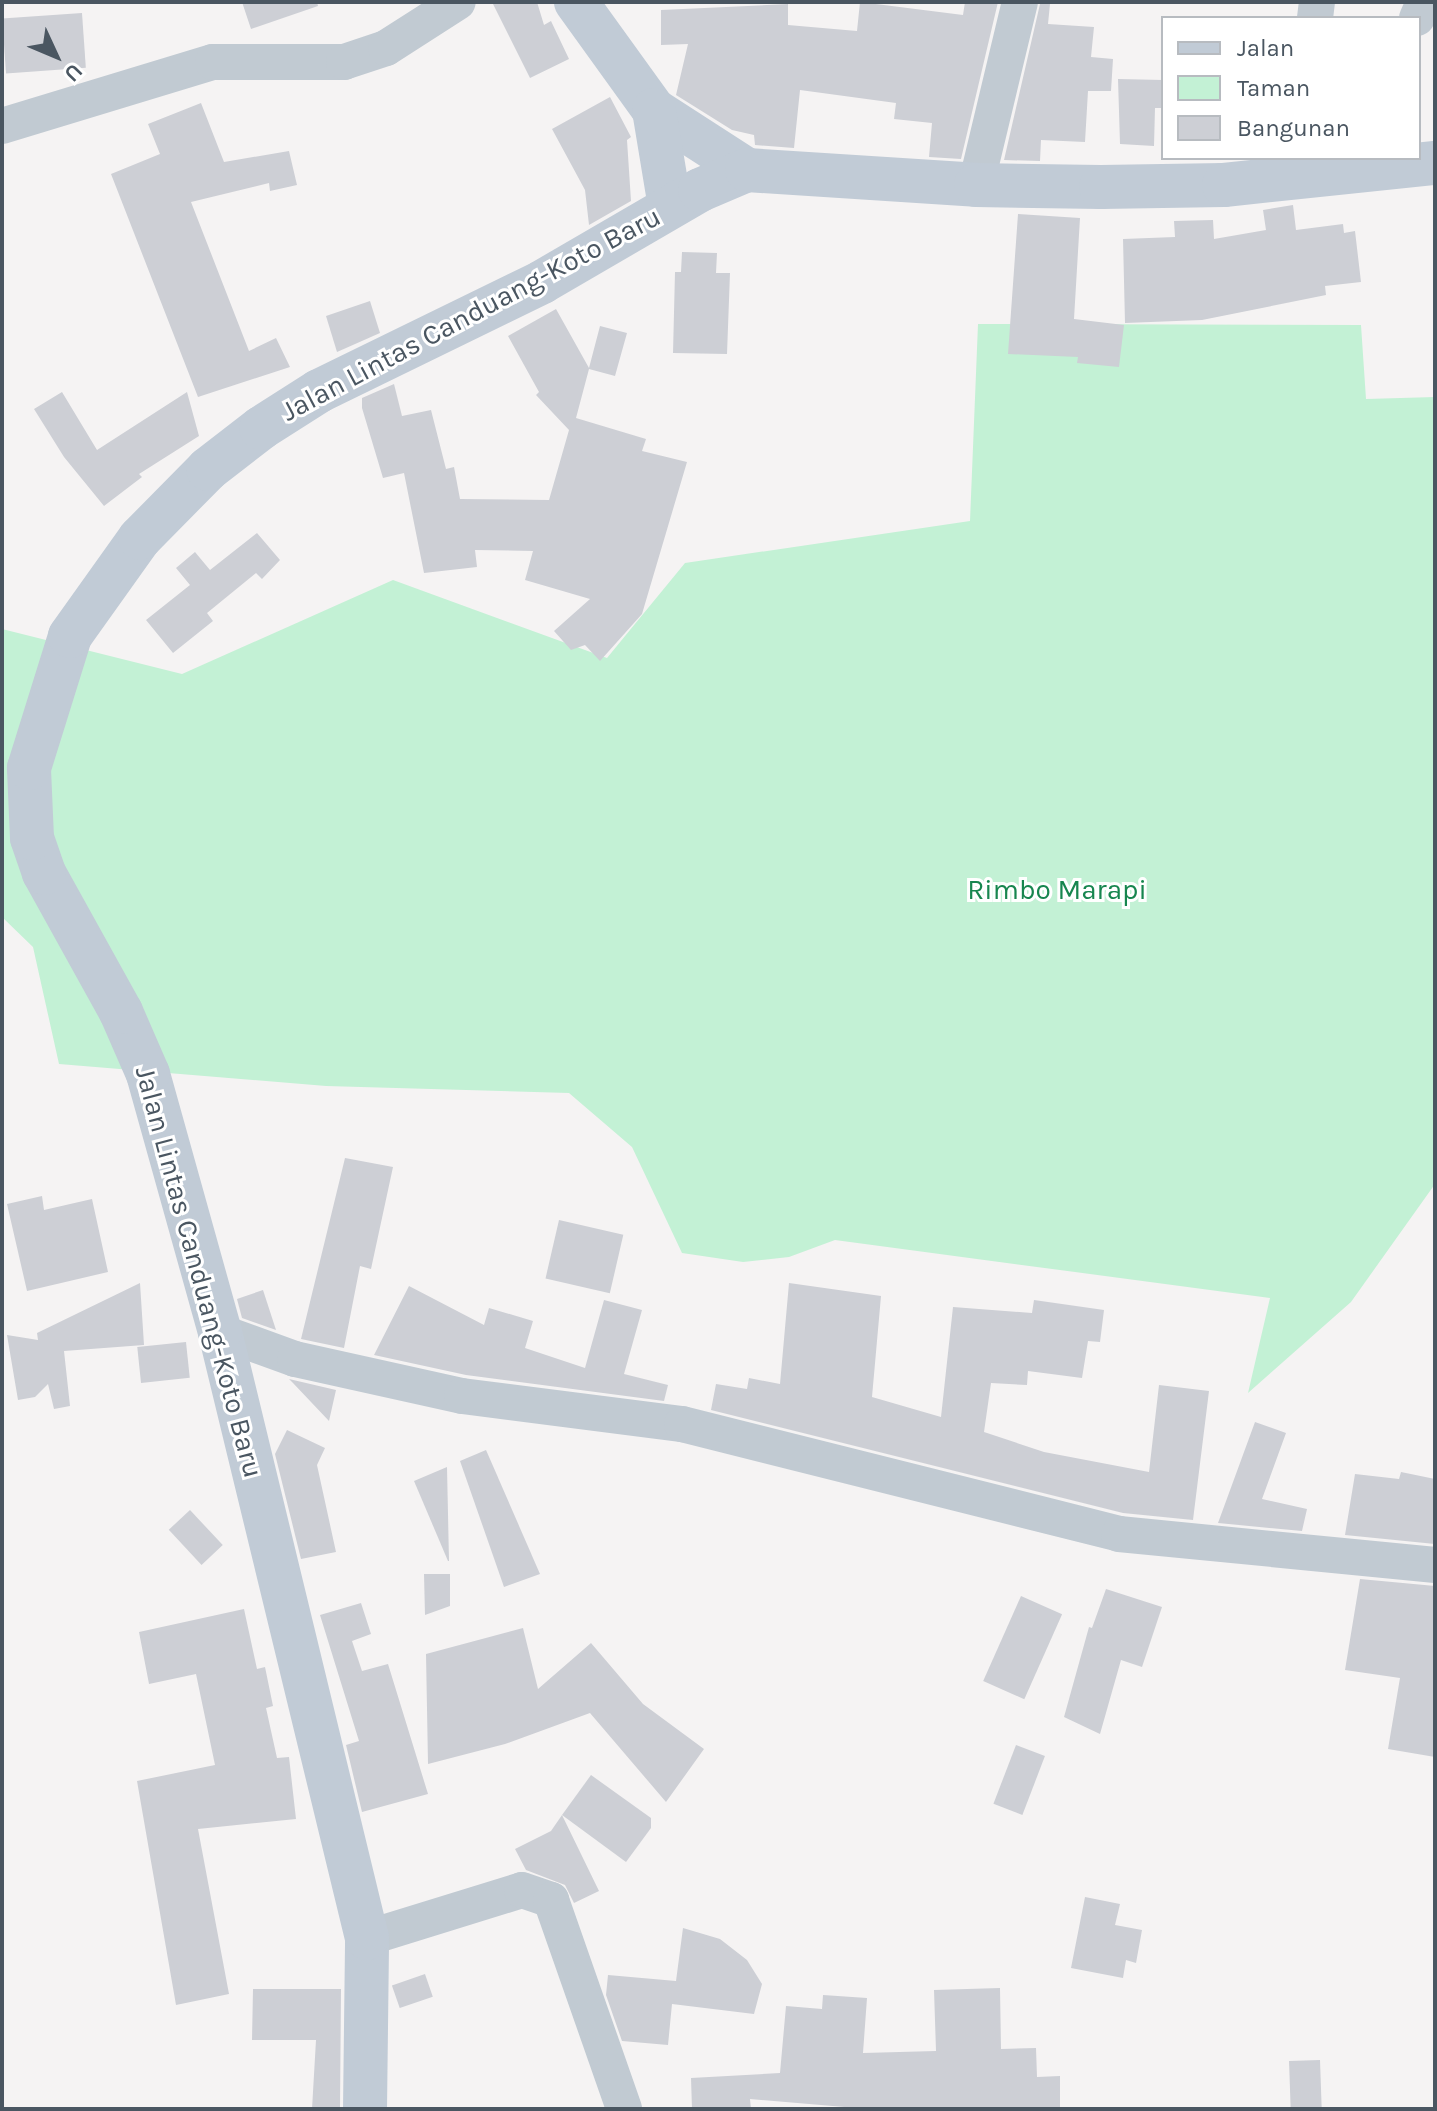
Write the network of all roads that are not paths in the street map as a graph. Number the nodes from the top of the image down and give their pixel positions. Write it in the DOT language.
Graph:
graph roads {
  1 [pos="458,2"];
  2 [pos="1020,2"];
  3 [pos="590,7"];
  4 [pos="654,110"];
  5 [pos="2,126"];
  6 [pos="1415,163"];
  7 [pos="1320,168"];
  8 [pos="747,170"];
  9 [pos="976,185"];
  10 [pos="670,207"];
  11 [pos="220,1332"];
  12 [pos="1435,1565"];
  13 [pos="367,1938"];
  14 [pos="365,2109"];
  15 [pos="624,2109"];
  1 -- 5 [label="street"];
  2 -- 9 [label="street"];
  3 -- 4 [label="main road"];
  4 -- 8 [label="main road"];
  4 -- 10 [label="main road"];
  6 -- 7 [label="main road, Jalan Lintas Canduang-Koto Baru"];
  7 -- 9 [label="main road, Jalan Lintas Canduang-Koto Baru"];
  8 -- 9 [label="main road, Jalan Lintas Canduang-Koto Baru"];
  8 -- 10 [label="main road, Jalan Lintas Canduang-Koto Baru"];
  10 -- 11 [label="main road, Jalan Lintas Canduang-Koto Baru"];
  11 -- 12 [label="street"];
  11 -- 13 [label="main road, Jalan Lintas Canduang-Koto Baru"];
  13 -- 14 [label="main road, Jalan Lintas Canduang-Koto Baru"];
  13 -- 15 [label="street"];
}
